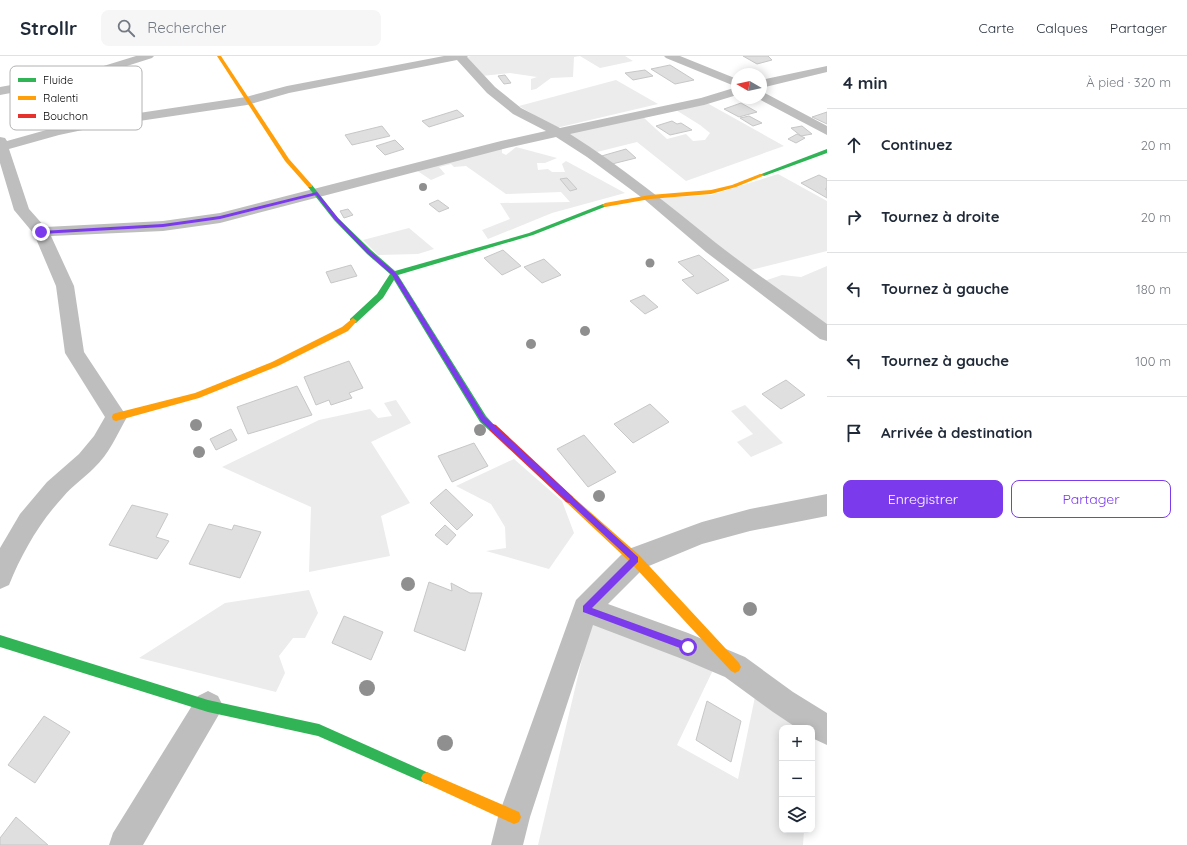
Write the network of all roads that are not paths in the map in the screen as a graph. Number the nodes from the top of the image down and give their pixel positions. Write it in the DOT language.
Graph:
graph roads {
  1 [pos="148,56"];
  2 [pos="219,56"];
  3 [pos="460,56"];
  4 [pos="670,56"];
  5 [pos="816,59"];
  6 [pos="827,64"];
  7 [pos="115,66"];
  8 [pos="827,69"];
  9 [pos="731,81"];
  10 [pos="767,83"];
  11 [pos="10,89"];
  12 [pos="0,91"];
  13 [pos="731,93"];
  14 [pos="767,98"];
  15 [pos="247,101"];
  16 [pos="142,116"];
  17 [pos="62,130"];
  18 [pos="827,131"];
  19 [pos="559,133"];
  20 [pos="1,145"];
  21 [pos="827,151"];
  22 [pos="317,193"];
  23 [pos="650,197"];
  24 [pos="41,232"];
  25 [pos="394,274"];
  26 [pos="827,334"];
  27 [pos="116,417"];
  28 [pos="827,505"];
  29 [pos="635,559"];
  30 [pos="0,576"];
  31 [pos="586,609"];
  32 [pos="0,641"];
  33 [pos="734,667"];
  34 [pos="208,706"];
  35 [pos="827,730"];
  36 [pos="514,817"];
  37 [pos="125,845"];
  38 [pos="507,845"];
  1 -- 7 [label="street"];
  2 -- 15 [label="street"];
  3 -- 15 [label="street"];
  3 -- 19 [label="street"];
  4 -- 9 [label="street"];
  5 -- 6 [label="street"];
  8 -- 10 [label="street"];
  11 -- 12 [label="street"];
  13 -- 19 [label="street"];
  14 -- 18 [label="street"];
  15 -- 16 [label="street"];
  15 -- 22 [label="street"];
  17 -- 20 [label="street"];
  19 -- 22 [label="street"];
  19 -- 23 [label="street"];
  20 -- 24 [label="street"];
  21 -- 23 [label="street"];
  22 -- 24 [label="street"];
  22 -- 25 [label="street"];
  23 -- 25 [label="street"];
  23 -- 26 [label="street"];
  24 -- 27 [label="street"];
  25 -- 27 [label="street"];
  25 -- 29 [label="street"];
  27 -- 30 [label="street"];
  28 -- 29 [label="street"];
  29 -- 31 [label="street"];
  29 -- 33 [label="street"];
  31 -- 33 [label="street"];
  31 -- 36 [label="street"];
  32 -- 34 [label="street"];
  33 -- 35 [label="street"];
  34 -- 36 [label="street"];
  34 -- 37 [label="street"];
  36 -- 38 [label="street"];
}
